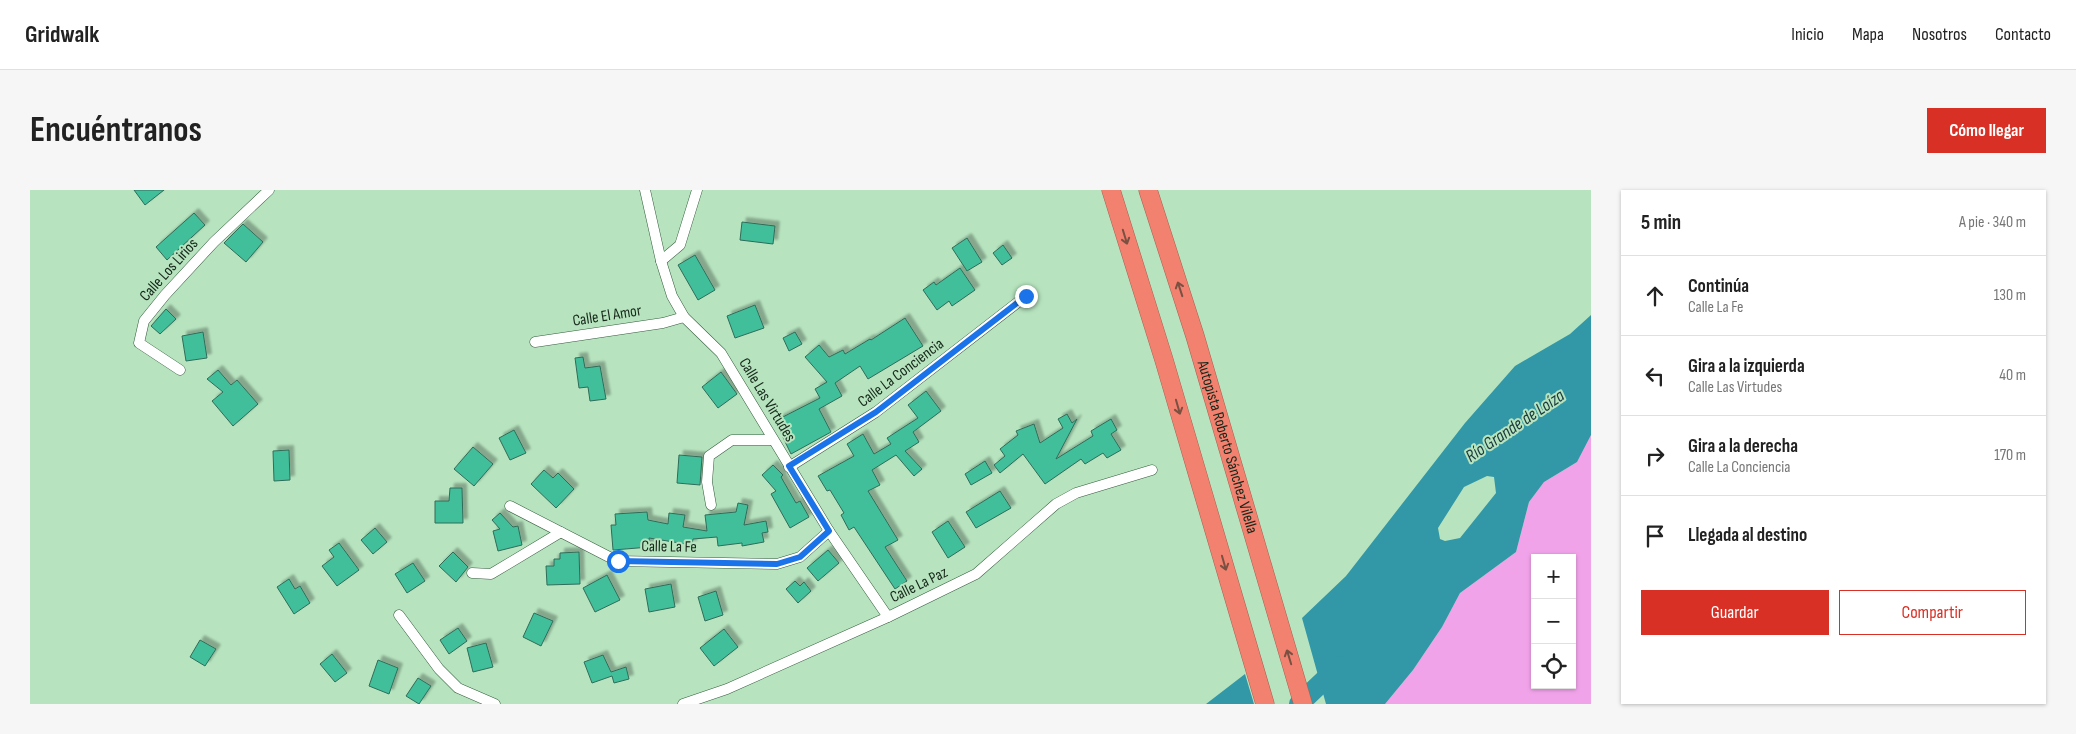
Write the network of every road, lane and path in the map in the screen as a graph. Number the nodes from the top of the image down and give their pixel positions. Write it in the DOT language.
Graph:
graph roads {
  1 [pos="269,190"];
  2 [pos="645,190"];
  3 [pos="697,190"];
  4 [pos="1111,190"];
  5 [pos="1148,190"];
  6 [pos="661,261"];
  7 [pos="1026,296"];
  8 [pos="684,317"];
  9 [pos="535,342"];
  10 [pos="180,370"];
  11 [pos="773,440"];
  12 [pos="789,466"];
  13 [pos="1152,470"];
  14 [pos="711,505"];
  15 [pos="510,506"];
  16 [pos="829,531"];
  17 [pos="561,532"];
  18 [pos="472,572"];
  19 [pos="399,615"];
  20 [pos="888,617"];
  21 [pos="494,704"];
  22 [pos="683,704"];
  23 [pos="1265,704"];
  24 [pos="1303,704"];
  1 -- 10 [label="street, Calle Los Lirios"];
  2 -- 6 [label="street, Calle Las Virtudes"];
  3 -- 6 [label="street"];
  4 -- 23 [label="highway, one-way"];
  24 -- 5 [label="highway, Autopista Roberto Sánchez Vilella, one-way"];
  6 -- 8 [label="street, Calle Las Virtudes"];
  7 -- 12 [label="street, Calle La Conciencia"];
  8 -- 9 [label="street, Calle El Amor"];
  8 -- 11 [label="street, Calle Las Virtudes"];
  11 -- 12 [label="street, Calle Las Virtudes"];
  11 -- 14 [label="street"];
  12 -- 16 [label="street, Calle Las Virtudes"];
  13 -- 20 [label="street, Calle La Paz"];
  15 -- 17 [label="street, Calle La Fe"];
  16 -- 17 [label="street, Calle La Fe"];
  16 -- 20 [label="street, Calle Las Virtudes"];
  17 -- 18 [label="street"];
  19 -- 21 [label="street"];
  20 -- 22 [label="street, Calle La Paz"];
}
